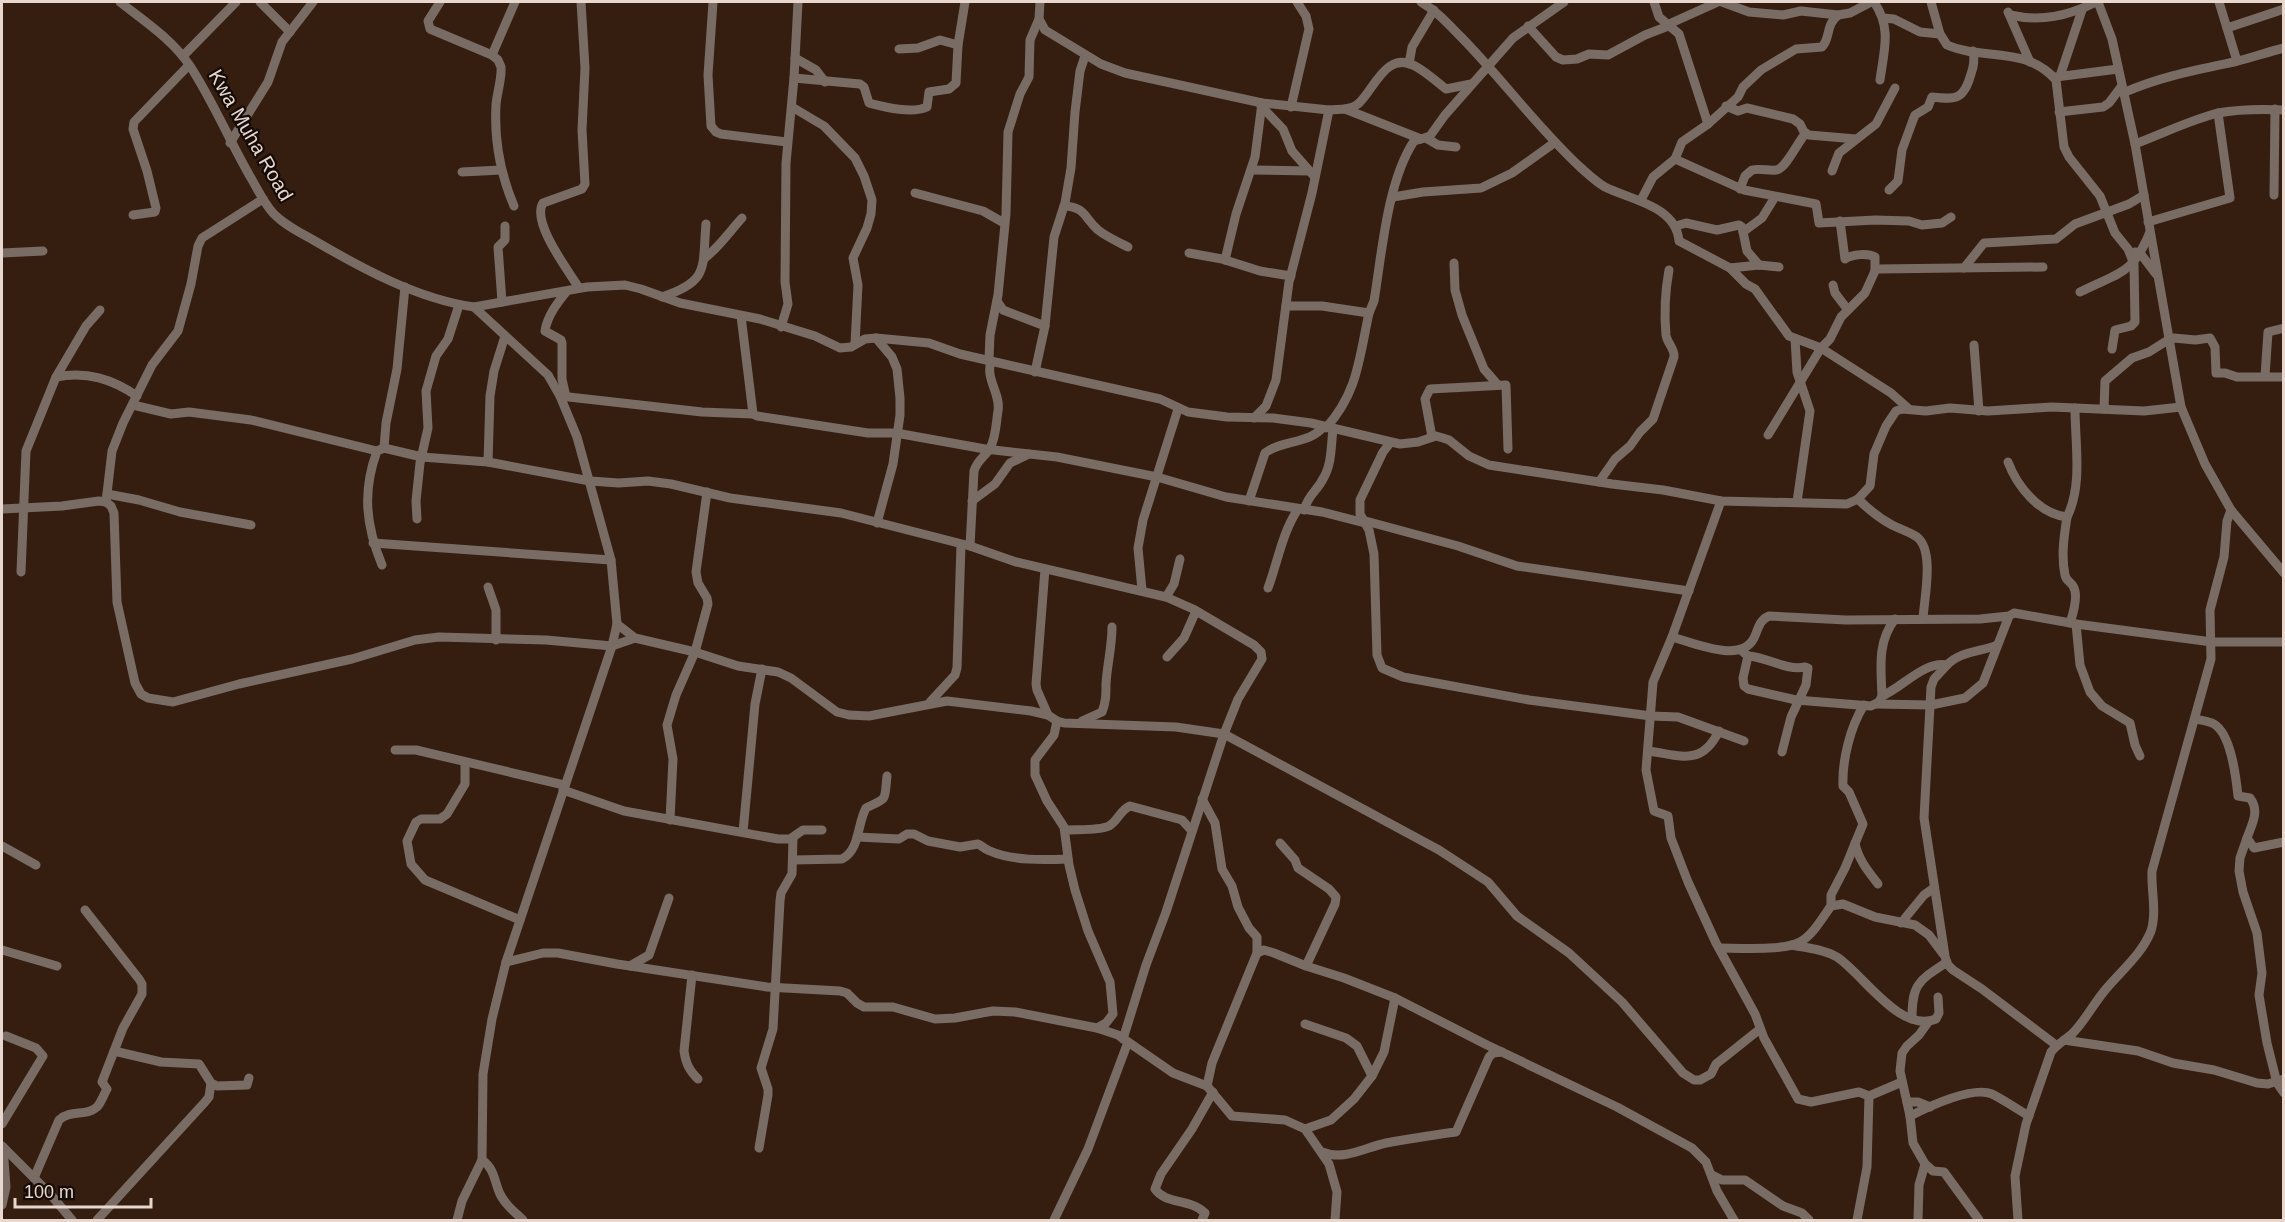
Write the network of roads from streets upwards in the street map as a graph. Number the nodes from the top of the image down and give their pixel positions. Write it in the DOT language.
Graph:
graph roads {
  1 [pos="120,2"];
  2 [pos="236,2"];
  3 [pos="260,2"];
  4 [pos="314,2"];
  5 [pos="440,2"];
  6 [pos="515,2"];
  7 [pos="581,2"];
  8 [pos="713,2"];
  9 [pos="798,2"];
  10 [pos="965,2"];
  11 [pos="1040,2"];
  12 [pos="1297,2"];
  13 [pos="1421,2"];
  14 [pos="1564,2"];
  15 [pos="1654,2"];
  16 [pos="1720,2"];
  17 [pos="1872,2"];
  18 [pos="1932,2"];
  19 [pos="2097,2"];
  20 [pos="2219,2"];
  21 [pos="2283,9"];
  22 [pos="1434,10"];
  23 [pos="2082,10"];
  24 [pos="1838,15"];
  25 [pos="1883,18"];
  26 [pos="1039,20"];
  27 [pos="1670,25"];
  28 [pos="1528,26"];
  29 [pos="2227,28"];
  30 [pos="290,32"];
  31 [pos="1940,34"];
  32 [pos="957,45"];
  33 [pos="2283,48"];
  34 [pos="899,49"];
  35 [pos="1973,51"];
  36 [pos="492,55"];
  37 [pos="183,56"];
  38 [pos="1085,56"];
  39 [pos="795,58"];
  40 [pos="2237,61"];
  41 [pos="2030,62"];
  42 [pos="1409,64"];
  43 [pos="189,65"];
  44 [pos="1489,65"];
  45 [pos="2118,69"];
  46 [pos="2057,77"];
  47 [pos="794,78"];
  48 [pos="1880,80"];
  49 [pos="825,82"];
  50 [pos="1471,84"];
  51 [pos="1895,88"];
  52 [pos="2122,90"];
  53 [pos="1261,105"];
  54 [pos="1291,106"];
  55 [pos="1726,106"];
  56 [pos="792,107"];
  57 [pos="1345,109"];
  58 [pos="2279,109"];
  59 [pos="1329,110"];
  60 [pos="2059,112"];
  61 [pos="2218,113"];
  62 [pos="1708,124"];
  63 [pos="1806,133"];
  64 [pos="1424,139"];
  65 [pos="1856,139"];
  66 [pos="787,142"];
  67 [pos="230,143"];
  68 [pos="1554,143"];
  69 [pos="2135,144"];
  70 [pos="1456,147"];
  71 [pos="1675,159"];
  72 [pos="501,170"];
  73 [pos="1251,170"];
  74 [pos="1832,171"];
  75 [pos="462,172"];
  76 [pos="1311,173"];
  77 [pos="1740,189"];
  78 [pos="1889,190"];
  79 [pos="915,193"];
  80 [pos="2144,195"];
  81 [pos="2274,195"];
  82 [pos="1775,196"];
  83 [pos="1393,197"];
  84 [pos="263,200"];
  85 [pos="1641,201"];
  86 [pos="514,206"];
  87 [pos="1064,206"];
  88 [pos="2105,213"];
  89 [pos="133,215"];
  90 [pos="1951,217"];
  91 [pos="742,218"];
  92 [pos="1840,221"];
  93 [pos="1004,223"];
  94 [pos="706,224"];
  95 [pos="505,226"];
  96 [pos="1676,226"];
  97 [pos="2149,227"];
  98 [pos="1743,232"];
  99 [pos="1128,247"];
  100 [pos="2128,249"];
  101 [pos="43,251"];
  102 [pos="2,253"];
  103 [pos="1189,253"];
  104 [pos="2140,253"];
  105 [pos="705,258"];
  106 [pos="1226,260"];
  107 [pos="1454,263"];
  108 [pos="2134,264"];
  109 [pos="1759,265"];
  110 [pos="1779,267"];
  111 [pos="2043,267"];
  112 [pos="1730,268"];
  113 [pos="1964,268"];
  114 [pos="1669,270"];
  115 [pos="1875,271"];
  116 [pos="1291,276"];
  117 [pos="2159,279"];
  118 [pos="1833,285"];
  119 [pos="405,287"];
  120 [pos="579,288"];
  121 [pos="567,291"];
  122 [pos="2080,292"];
  123 [pos="662,297"];
  124 [pos="997,301"];
  125 [pos="502,302"];
  126 [pos="459,305"];
  127 [pos="1286,306"];
  128 [pos="474,308"];
  129 [pos="100,310"];
  130 [pos="1848,310"];
  131 [pos="1369,314"];
  132 [pos="744,316"];
  133 [pos="1045,326"];
  134 [pos="781,327"];
  135 [pos="2283,328"];
  136 [pos="505,336"];
  137 [pos="876,338"];
  138 [pos="1795,339"];
  139 [pos="2168,340"];
  140 [pos="855,344"];
  141 [pos="1974,345"];
  142 [pos="1821,348"];
  143 [pos="2112,350"];
  144 [pos="990,360"];
  145 [pos="1035,372"];
  146 [pos="2265,376"];
  147 [pos="56,377"];
  148 [pos="2283,377"];
  149 [pos="1800,381"];
  150 [pos="1497,384"];
  151 [pos="563,397"];
  152 [pos="135,400"];
  153 [pos="1269,401"];
  154 [pos="2181,407"];
  155 [pos="2074,408"];
  156 [pos="1178,409"];
  157 [pos="1909,409"];
  158 [pos="2104,409"];
  159 [pos="1979,411"];
  160 [pos="753,414"];
  161 [pos="1254,418"];
  162 [pos="1273,418"];
  163 [pos="1327,428"];
  164 [pos="896,433"];
  165 [pos="1768,435"];
  166 [pos="1432,437"];
  167 [pos="1390,443"];
  168 [pos="990,448"];
  169 [pos="380,449"];
  170 [pos="1508,449"];
  171 [pos="1029,454"];
  172 [pos="422,457"];
  173 [pos="488,462"];
  174 [pos="2008,462"];
  175 [pos="1157,477"];
  176 [pos="590,482"];
  177 [pos="1599,482"];
  178 [pos="707,492"];
  179 [pos="106,498"];
  180 [pos="1858,499"];
  181 [pos="972,501"];
  182 [pos="1250,501"];
  183 [pos="1721,501"];
  184 [pos="1797,502"];
  185 [pos="2,509"];
  186 [pos="24,509"];
  187 [pos="1301,510"];
  188 [pos="2231,510"];
  189 [pos="2067,518"];
  190 [pos="417,519"];
  191 [pos="1364,522"];
  192 [pos="877,523"];
  193 [pos="251,525"];
  194 [pos="373,543"];
  195 [pos="966,546"];
  196 [pos="1180,559"];
  197 [pos="611,560"];
  198 [pos="382,565"];
  199 [pos="1045,569"];
  200 [pos="21,572"];
  201 [pos="2283,573"];
  202 [pos="488,586"];
  203 [pos="1268,588"];
  204 [pos="1142,590"];
  205 [pos="1689,591"];
  206 [pos="1166,597"];
  207 [pos="1196,611"];
  208 [pos="2009,616"];
  209 [pos="1895,619"];
  210 [pos="1923,619"];
  211 [pos="617,624"];
  212 [pos="2073,624"];
  213 [pos="1112,627"];
  214 [pos="1672,637"];
  215 [pos="635,638"];
  216 [pos="496,640"];
  217 [pos="2212,642"];
  218 [pos="2283,642"];
  219 [pos="1997,645"];
  220 [pos="612,646"];
  221 [pos="695,652"];
  222 [pos="1745,653"];
  223 [pos="1167,657"];
  224 [pos="1947,665"];
  225 [pos="762,669"];
  226 [pos="1882,696"];
  227 [pos="1800,700"];
  228 [pos="930,702"];
  229 [pos="1864,705"];
  230 [pos="1876,705"];
  231 [pos="1931,705"];
  232 [pos="1048,715"];
  233 [pos="1651,716"];
  234 [pos="2195,719"];
  235 [pos="1057,721"];
  236 [pos="1079,723"];
  237 [pos="1719,731"];
  238 [pos="1224,734"];
  239 [pos="1744,741"];
  240 [pos="395,750"];
  241 [pos="1648,751"];
  242 [pos="1782,752"];
  243 [pos="2140,756"];
  244 [pos="465,762"];
  245 [pos="887,776"];
  246 [pos="563,787"];
  247 [pos="1202,799"];
  248 [pos="670,820"];
  249 [pos="822,830"];
  250 [pos="1065,830"];
  251 [pos="1192,831"];
  252 [pos="743,832"];
  253 [pos="857,837"];
  254 [pos="793,838"];
  255 [pos="2247,838"];
  256 [pos="2283,842"];
  257 [pos="1280,843"];
  258 [pos="1856,843"];
  259 [pos="2,846"];
  260 [pos="1068,859"];
  261 [pos="793,860"];
  262 [pos="36,865"];
  263 [pos="1878,884"];
  264 [pos="1934,888"];
  265 [pos="669,898"];
  266 [pos="1831,906"];
  267 [pos="85,910"];
  268 [pos="520,920"];
  269 [pos="1901,923"];
  270 [pos="1790,945"];
  271 [pos="1719,948"];
  272 [pos="2,950"];
  273 [pos="1257,953"];
  274 [pos="1946,959"];
  275 [pos="506,962"];
  276 [pos="57,966"];
  277 [pos="630,966"];
  278 [pos="1306,966"];
  279 [pos="692,975"];
  280 [pos="777,988"];
  281 [pos="1938,997"];
  282 [pos="1395,998"];
  283 [pos="1113,1014"];
  284 [pos="1912,1019"];
  285 [pos="1929,1021"];
  286 [pos="1305,1024"];
  287 [pos="1096,1028"];
  288 [pos="1760,1029"];
  289 [pos="6,1036"];
  290 [pos="1123,1039"];
  291 [pos="2060,1043"];
  292 [pos="114,1051"];
  293 [pos="1502,1052"];
  294 [pos="1372,1076"];
  295 [pos="249,1078"];
  296 [pos="698,1079"];
  297 [pos="2280,1081"];
  298 [pos="1902,1082"];
  299 [pos="211,1083"];
  300 [pos="1210,1089"];
  301 [pos="2283,1093"];
  302 [pos="1869,1096"];
  303 [pos="1907,1102"];
  304 [pos="1930,1107"];
  305 [pos="1910,1116"];
  306 [pos="2029,1116"];
  307 [pos="2,1124"];
  308 [pos="1305,1129"];
  309 [pos="2,1146"];
  310 [pos="759,1148"];
  311 [pos="1322,1152"];
  312 [pos="482,1160"];
  313 [pos="1925,1164"];
  314 [pos="1712,1175"];
  315 [pos="34,1178"];
  316 [pos="2,1205"];
  317 [pos="72,1221"];
  318 [pos="97,1221"];
  319 [pos="457,1221"];
  320 [pos="523,1221"];
  321 [pos="1054,1221"];
  322 [pos="1202,1221"];
  323 [pos="1335,1221"];
  324 [pos="1734,1221"];
  325 [pos="1809,1221"];
  326 [pos="1857,1221"];
  327 [pos="1918,1221"];
  328 [pos="1979,1221"];
  329 [pos="2018,1221"];
  1 -- 37 [label="street, Kwa Muha Road"];
  2 -- 37 [label="street"];
  3 -- 30 [label="street"];
  4 -- 30 [label="street"];
  5 -- 36 [label="street"];
  6 -- 36 [label="street"];
  7 -- 120 [label="street"];
  8 -- 66 [label="street"];
  9 -- 39 [label="street"];
  10 -- 32 [label="street"];
  11 -- 26 [label="street"];
  12 -- 54 [label="street"];
  13 -- 22 [label="street"];
  14 -- 28 [label="street"];
  15 -- 27 [label="street"];
  16 -- 24 [label="street"];
  16 -- 27 [label="street"];
  17 -- 24 [label="street"];
  17 -- 25 [label="street"];
  18 -- 31 [label="street"];
  19 -- 23 [label="street"];
  19 -- 45 [label="street"];
  20 -- 29 [label="street"];
  21 -- 29 [label="street"];
  22 -- 42 [label="street"];
  22 -- 44 [label="street"];
  23 -- 41 [label="street"];
  23 -- 46 [label="street"];
  24 -- 55 [label="street"];
  25 -- 31 [label="street"];
  25 -- 48 [label="street"];
  26 -- 38 [label="street"];
  26 -- 93 [label="street"];
  27 -- 28 [label="street"];
  27 -- 62 [label="street"];
  28 -- 44 [label="street"];
  29 -- 40 [label="street"];
  30 -- 67 [label="street"];
  31 -- 35 [label="street"];
  32 -- 34 [label="street"];
  32 -- 49 [label="street"];
  33 -- 40 [label="street"];
  35 -- 41 [label="street"];
  35 -- 78 [label="street"];
  36 -- 72 [label="street"];
  37 -- 43 [label="street, Kwa Muha Road"];
  38 -- 53 [label="street"];
  38 -- 87 [label="street"];
  39 -- 47 [label="street"];
  39 -- 49 [label="street"];
  40 -- 52 [label="street"];
  41 -- 46 [label="street"];
  42 -- 50 [label="street"];
  42 -- 57 [label="street"];
  43 -- 67 [label="street, Kwa Muha Road"];
  43 -- 89 [label="street"];
  44 -- 50 [label="street"];
  44 -- 68 [label="street"];
  45 -- 46 [label="street"];
  45 -- 52 [label="street"];
  46 -- 60 [label="street"];
  47 -- 49 [label="street"];
  47 -- 56 [label="street"];
  50 -- 64 [label="street"];
  51 -- 65 [label="street"];
  52 -- 60 [label="street"];
  52 -- 69 [label="street"];
  53 -- 54 [label="street"];
  53 -- 73 [label="street"];
  53 -- 76 [label="street"];
  54 -- 59 [label="street"];
  55 -- 62 [label="street"];
  55 -- 63 [label="street"];
  56 -- 66 [label="street"];
  56 -- 140 [label="street"];
  57 -- 59 [label="street"];
  57 -- 64 [label="street"];
  58 -- 61 [label="street"];
  58 -- 81 [label="street"];
  59 -- 76 [label="street"];
  60 -- 88 [label="street"];
  61 -- 69 [label="street"];
  61 -- 97 [label="street"];
  62 -- 71 [label="street"];
  63 -- 65 [label="street"];
  63 -- 77 [label="street"];
  64 -- 70 [label="street"];
  64 -- 83 [label="street"];
  65 -- 74 [label="street"];
  66 -- 134 [label="street"];
  67 -- 84 [label="street, Kwa Muha Road"];
  68 -- 83 [label="street"];
  68 -- 85 [label="street"];
  69 -- 80 [label="street"];
  71 -- 77 [label="street"];
  71 -- 85 [label="street"];
  72 -- 75 [label="street"];
  72 -- 86 [label="street"];
  73 -- 76 [label="street"];
  73 -- 106 [label="street"];
  76 -- 116 [label="street"];
  77 -- 82 [label="street"];
  79 -- 93 [label="street"];
  80 -- 88 [label="street"];
  80 -- 97 [label="street"];
  82 -- 92 [label="street"];
  82 -- 98 [label="street"];
  83 -- 131 [label="street"];
  84 -- 119 [label="street, Kwa Muha Road"];
  84 -- 152 [label="street"];
  85 -- 96 [label="street"];
  87 -- 99 [label="street"];
  87 -- 133 [label="street"];
  88 -- 100 [label="street"];
  88 -- 113 [label="street"];
  90 -- 92 [label="street"];
  91 -- 105 [label="street"];
  92 -- 115 [label="street"];
  93 -- 124 [label="street"];
  94 -- 105 [label="street"];
  95 -- 125 [label="street"];
  96 -- 98 [label="street"];
  96 -- 112 [label="street"];
  97 -- 104 [label="street"];
  97 -- 117 [label="street"];
  98 -- 109 [label="street"];
  100 -- 104 [label="street"];
  100 -- 108 [label="street"];
  101 -- 102 [label="street"];
  103 -- 106 [label="street"];
  104 -- 108 [label="street"];
  104 -- 117 [label="street"];
  105 -- 123 [label="street"];
  106 -- 116 [label="street"];
  107 -- 150 [label="street"];
  108 -- 122 [label="street"];
  108 -- 143 [label="street"];
  109 -- 110 [label="street"];
  109 -- 112 [label="street"];
  111 -- 113 [label="street"];
  112 -- 138 [label="street"];
  113 -- 115 [label="street"];
  114 -- 177 [label="street"];
  115 -- 130 [label="street"];
  116 -- 127 [label="street"];
  117 -- 139 [label="street"];
  118 -- 130 [label="street"];
  119 -- 126 [label="street, Kwa Muha Road"];
  119 -- 169 [label="street"];
  120 -- 121 [label="street, Kwa Muha Road"];
  120 -- 123 [label="street, Kwa Muha Road"];
  121 -- 125 [label="street, Kwa Muha Road"];
  121 -- 151 [label="street"];
  123 -- 132 [label="street, Kwa Muha Road"];
  124 -- 133 [label="street"];
  124 -- 144 [label="street"];
  125 -- 128 [label="street, Kwa Muha Road"];
  126 -- 128 [label="street, Kwa Muha Road"];
  126 -- 172 [label="street"];
  127 -- 131 [label="street"];
  127 -- 153 [label="street"];
  128 -- 136 [label="street"];
  129 -- 147 [label="street"];
  130 -- 142 [label="street"];
  131 -- 163 [label="street"];
  132 -- 134 [label="street, Kwa Muha Road"];
  132 -- 160 [label="street"];
  133 -- 145 [label="street"];
  134 -- 140 [label="street, Kwa Muha Road"];
  135 -- 146 [label="street"];
  136 -- 151 [label="street"];
  136 -- 173 [label="street"];
  137 -- 140 [label="street"];
  137 -- 144 [label="street"];
  137 -- 164 [label="street"];
  138 -- 142 [label="street"];
  138 -- 149 [label="street"];
  139 -- 146 [label="street"];
  139 -- 154 [label="street"];
  139 -- 158 [label="street"];
  141 -- 159 [label="street"];
  142 -- 149 [label="street"];
  142 -- 157 [label="street"];
  144 -- 145 [label="street"];
  144 -- 168 [label="street"];
  145 -- 156 [label="street"];
  146 -- 148 [label="street"];
  147 -- 152 [label="street"];
  147 -- 186 [label="street"];
  149 -- 165 [label="street"];
  149 -- 184 [label="street"];
  150 -- 166 [label="street"];
  150 -- 170 [label="street"];
  151 -- 160 [label="street"];
  151 -- 176 [label="street"];
  152 -- 169 [label="street"];
  152 -- 179 [label="street"];
  153 -- 161 [label="street"];
  153 -- 162 [label="street"];
  154 -- 158 [label="street"];
  154 -- 188 [label="street"];
  155 -- 158 [label="street"];
  155 -- 159 [label="street"];
  155 -- 189 [label="street"];
  156 -- 161 [label="street"];
  156 -- 175 [label="street"];
  157 -- 159 [label="street"];
  157 -- 180 [label="street"];
  160 -- 164 [label="street"];
  161 -- 162 [label="street"];
  162 -- 163 [label="street"];
  163 -- 167 [label="street"];
  163 -- 182 [label="street"];
  163 -- 187 [label="street"];
  164 -- 168 [label="street"];
  164 -- 192 [label="street"];
  166 -- 167 [label="street"];
  166 -- 177 [label="street"];
  167 -- 191 [label="street"];
  168 -- 171 [label="street"];
  168 -- 181 [label="street"];
  169 -- 172 [label="street"];
  169 -- 194 [label="street"];
  171 -- 175 [label="street"];
  171 -- 181 [label="street"];
  172 -- 173 [label="street"];
  172 -- 190 [label="street"];
  173 -- 176 [label="street"];
  174 -- 189 [label="street"];
  175 -- 182 [label="street"];
  175 -- 204 [label="street"];
  176 -- 178 [label="street"];
  176 -- 197 [label="street"];
  177 -- 183 [label="street"];
  178 -- 192 [label="street"];
  178 -- 221 [label="street"];
  179 -- 186 [label="street"];
  179 -- 193 [label="street"];
  179 -- 216 [label="street"];
  180 -- 184 [label="street"];
  180 -- 210 [label="street"];
  181 -- 195 [label="street"];
  182 -- 187 [label="street"];
  183 -- 184 [label="street"];
  183 -- 205 [label="street"];
  185 -- 186 [label="street"];
  186 -- 200 [label="street"];
  187 -- 191 [label="street"];
  187 -- 203 [label="street"];
  188 -- 201 [label="street"];
  188 -- 217 [label="street"];
  189 -- 212 [label="street"];
  191 -- 205 [label="street"];
  191 -- 233 [label="street"];
  192 -- 195 [label="street"];
  194 -- 197 [label="street"];
  194 -- 198 [label="street"];
  195 -- 199 [label="street"];
  195 -- 228 [label="street"];
  196 -- 206 [label="street"];
  197 -- 211 [label="street"];
  199 -- 204 [label="street"];
  199 -- 232 [label="street"];
  202 -- 216 [label="street"];
  204 -- 206 [label="street"];
  205 -- 214 [label="street"];
  206 -- 207 [label="street"];
  207 -- 223 [label="street"];
  207 -- 238 [label="street"];
  208 -- 210 [label="street"];
  208 -- 212 [label="street"];
  208 -- 219 [label="street"];
  209 -- 210 [label="street"];
  209 -- 222 [label="street"];
  209 -- 226 [label="street"];
  211 -- 215 [label="street"];
  211 -- 220 [label="street"];
  212 -- 217 [label="street"];
  212 -- 243 [label="street"];
  213 -- 236 [label="street"];
  214 -- 222 [label="street"];
  214 -- 233 [label="street"];
  215 -- 220 [label="street"];
  215 -- 221 [label="street"];
  216 -- 220 [label="street"];
  217 -- 218 [label="street"];
  217 -- 234 [label="street"];
  219 -- 224 [label="street"];
  219 -- 231 [label="street"];
  220 -- 246 [label="street"];
  221 -- 225 [label="street"];
  221 -- 248 [label="street"];
  222 -- 227 [label="street"];
  222 -- 227 [label="street"];
  224 -- 226 [label="street"];
  224 -- 231 [label="street"];
  225 -- 228 [label="street"];
  225 -- 252 [label="street"];
  226 -- 230 [label="street"];
  227 -- 229 [label="street"];
  227 -- 242 [label="street"];
  228 -- 232 [label="street"];
  229 -- 230 [label="street"];
  229 -- 258 [label="street"];
  230 -- 231 [label="street"];
  231 -- 264 [label="street"];
  232 -- 235 [label="street"];
  233 -- 237 [label="street"];
  233 -- 241 [label="street"];
  234 -- 255 [label="street"];
  234 -- 291 [label="street"];
  235 -- 236 [label="street"];
  235 -- 250 [label="street"];
  236 -- 238 [label="street"];
  237 -- 239 [label="street"];
  237 -- 241 [label="street"];
  238 -- 247 [label="street"];
  238 -- 288 [label="street"];
  240 -- 244 [label="street"];
  241 -- 271 [label="street"];
  244 -- 246 [label="street"];
  244 -- 268 [label="street"];
  245 -- 253 [label="street"];
  246 -- 248 [label="street"];
  246 -- 268 [label="street"];
  247 -- 251 [label="street"];
  247 -- 273 [label="street"];
  248 -- 252 [label="street"];
  249 -- 254 [label="street"];
  250 -- 251 [label="street"];
  250 -- 260 [label="street"];
  251 -- 290 [label="street"];
  252 -- 254 [label="street"];
  253 -- 260 [label="street"];
  253 -- 261 [label="street"];
  254 -- 261 [label="street"];
  255 -- 256 [label="street"];
  255 -- 297 [label="street"];
  257 -- 278 [label="street"];
  258 -- 263 [label="street"];
  258 -- 266 [label="street"];
  259 -- 262 [label="street"];
  260 -- 283 [label="street"];
  261 -- 280 [label="street"];
  264 -- 269 [label="street"];
  264 -- 274 [label="street"];
  265 -- 277 [label="street"];
  266 -- 269 [label="street"];
  266 -- 270 [label="street"];
  267 -- 292 [label="street"];
  268 -- 275 [label="street"];
  269 -- 274 [label="street"];
  270 -- 271 [label="street"];
  270 -- 284 [label="street"];
  271 -- 288 [label="street"];
  272 -- 276 [label="street"];
  273 -- 278 [label="street"];
  273 -- 300 [label="street"];
  274 -- 284 [label="street"];
  274 -- 291 [label="street"];
  275 -- 277 [label="street"];
  275 -- 312 [label="street"];
  277 -- 279 [label="street"];
  278 -- 282 [label="street"];
  279 -- 280 [label="street"];
  279 -- 296 [label="street"];
  280 -- 287 [label="street"];
  280 -- 310 [label="street"];
  281 -- 285 [label="street"];
  282 -- 293 [label="street"];
  282 -- 294 [label="street"];
  283 -- 287 [label="street"];
  283 -- 290 [label="street"];
  284 -- 285 [label="street"];
  285 -- 298 [label="street"];
  286 -- 294 [label="street"];
  287 -- 290 [label="street"];
  288 -- 302 [label="street"];
  289 -- 307 [label="street"];
  290 -- 300 [label="street"];
  290 -- 321 [label="street"];
  291 -- 297 [label="street"];
  291 -- 306 [label="street"];
  292 -- 299 [label="street"];
  292 -- 315 [label="street"];
  293 -- 311 [label="street"];
  293 -- 314 [label="street"];
  294 -- 308 [label="street"];
  295 -- 299 [label="street"];
  297 -- 301 [label="street"];
  298 -- 302 [label="street"];
  298 -- 303 [label="street"];
  299 -- 318 [label="street"];
  300 -- 308 [label="street"];
  300 -- 322 [label="street"];
  302 -- 326 [label="street"];
  303 -- 304 [label="street"];
  303 -- 305 [label="street"];
  304 -- 305 [label="street"];
  304 -- 306 [label="street"];
  305 -- 313 [label="street"];
  306 -- 329 [label="street"];
  308 -- 311 [label="street"];
  309 -- 315 [label="street"];
  309 -- 316 [label="street"];
  311 -- 323 [label="street"];
  312 -- 319 [label="street"];
  312 -- 320 [label="street"];
  313 -- 327 [label="street"];
  313 -- 328 [label="street"];
  314 -- 324 [label="street"];
  314 -- 325 [label="street"];
  315 -- 317 [label="street"];
}
